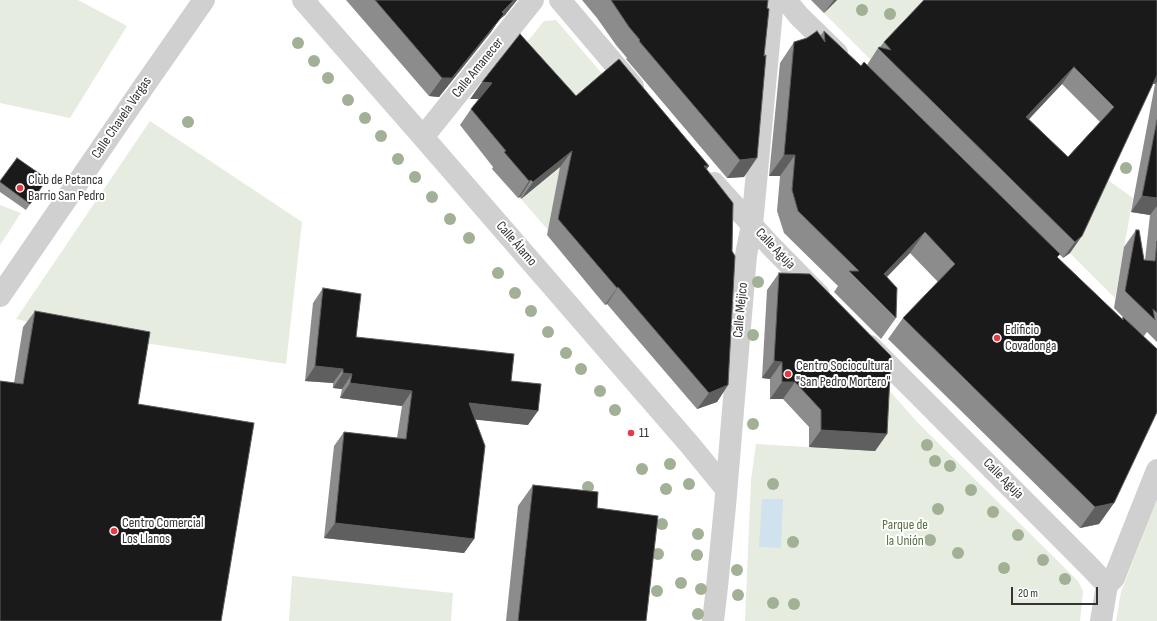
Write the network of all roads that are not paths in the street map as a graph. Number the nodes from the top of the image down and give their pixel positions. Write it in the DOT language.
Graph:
graph roads {
  1 [pos="204,0"];
  2 [pos="303,0"];
  3 [pos="533,0"];
  4 [pos="560,0"];
  5 [pos="773,0"];
  6 [pos="786,0"];
  7 [pos="850,66"];
  8 [pos="648,104"];
  9 [pos="423,137"];
  10 [pos="704,170"];
  11 [pos="752,226"];
  12 [pos="0,296"];
  13 [pos="830,306"];
  14 [pos="858,333"];
  15 [pos="1157,470"];
  16 [pos="726,489"];
  17 [pos="1107,585"];
  18 [pos="713,621"];
  19 [pos="1101,621"];
  1 -- 12 [label="street, Calle Chavela Vargas"];
  2 -- 9 [label="street, Calle Álamo"];
  3 -- 9 [label="street, Calle Amanecer"];
  4 -- 8 [label="street"];
  5 -- 11 [label="street, Calle Méjico"];
  6 -- 7 [label="street"];
  9 -- 16 [label="street, Calle Álamo"];
  10 -- 11 [label="street, Calle Aguja"];
  11 -- 13 [label="street, Calle Aguja"];
  11 -- 16 [label="street, Calle Méjico"];
  14 -- 17 [label="street, Calle Aguja"];
  15 -- 17 [label="street"];
  16 -- 18 [label="street, Calle Méjico"];
  17 -- 19 [label="street"];
}
